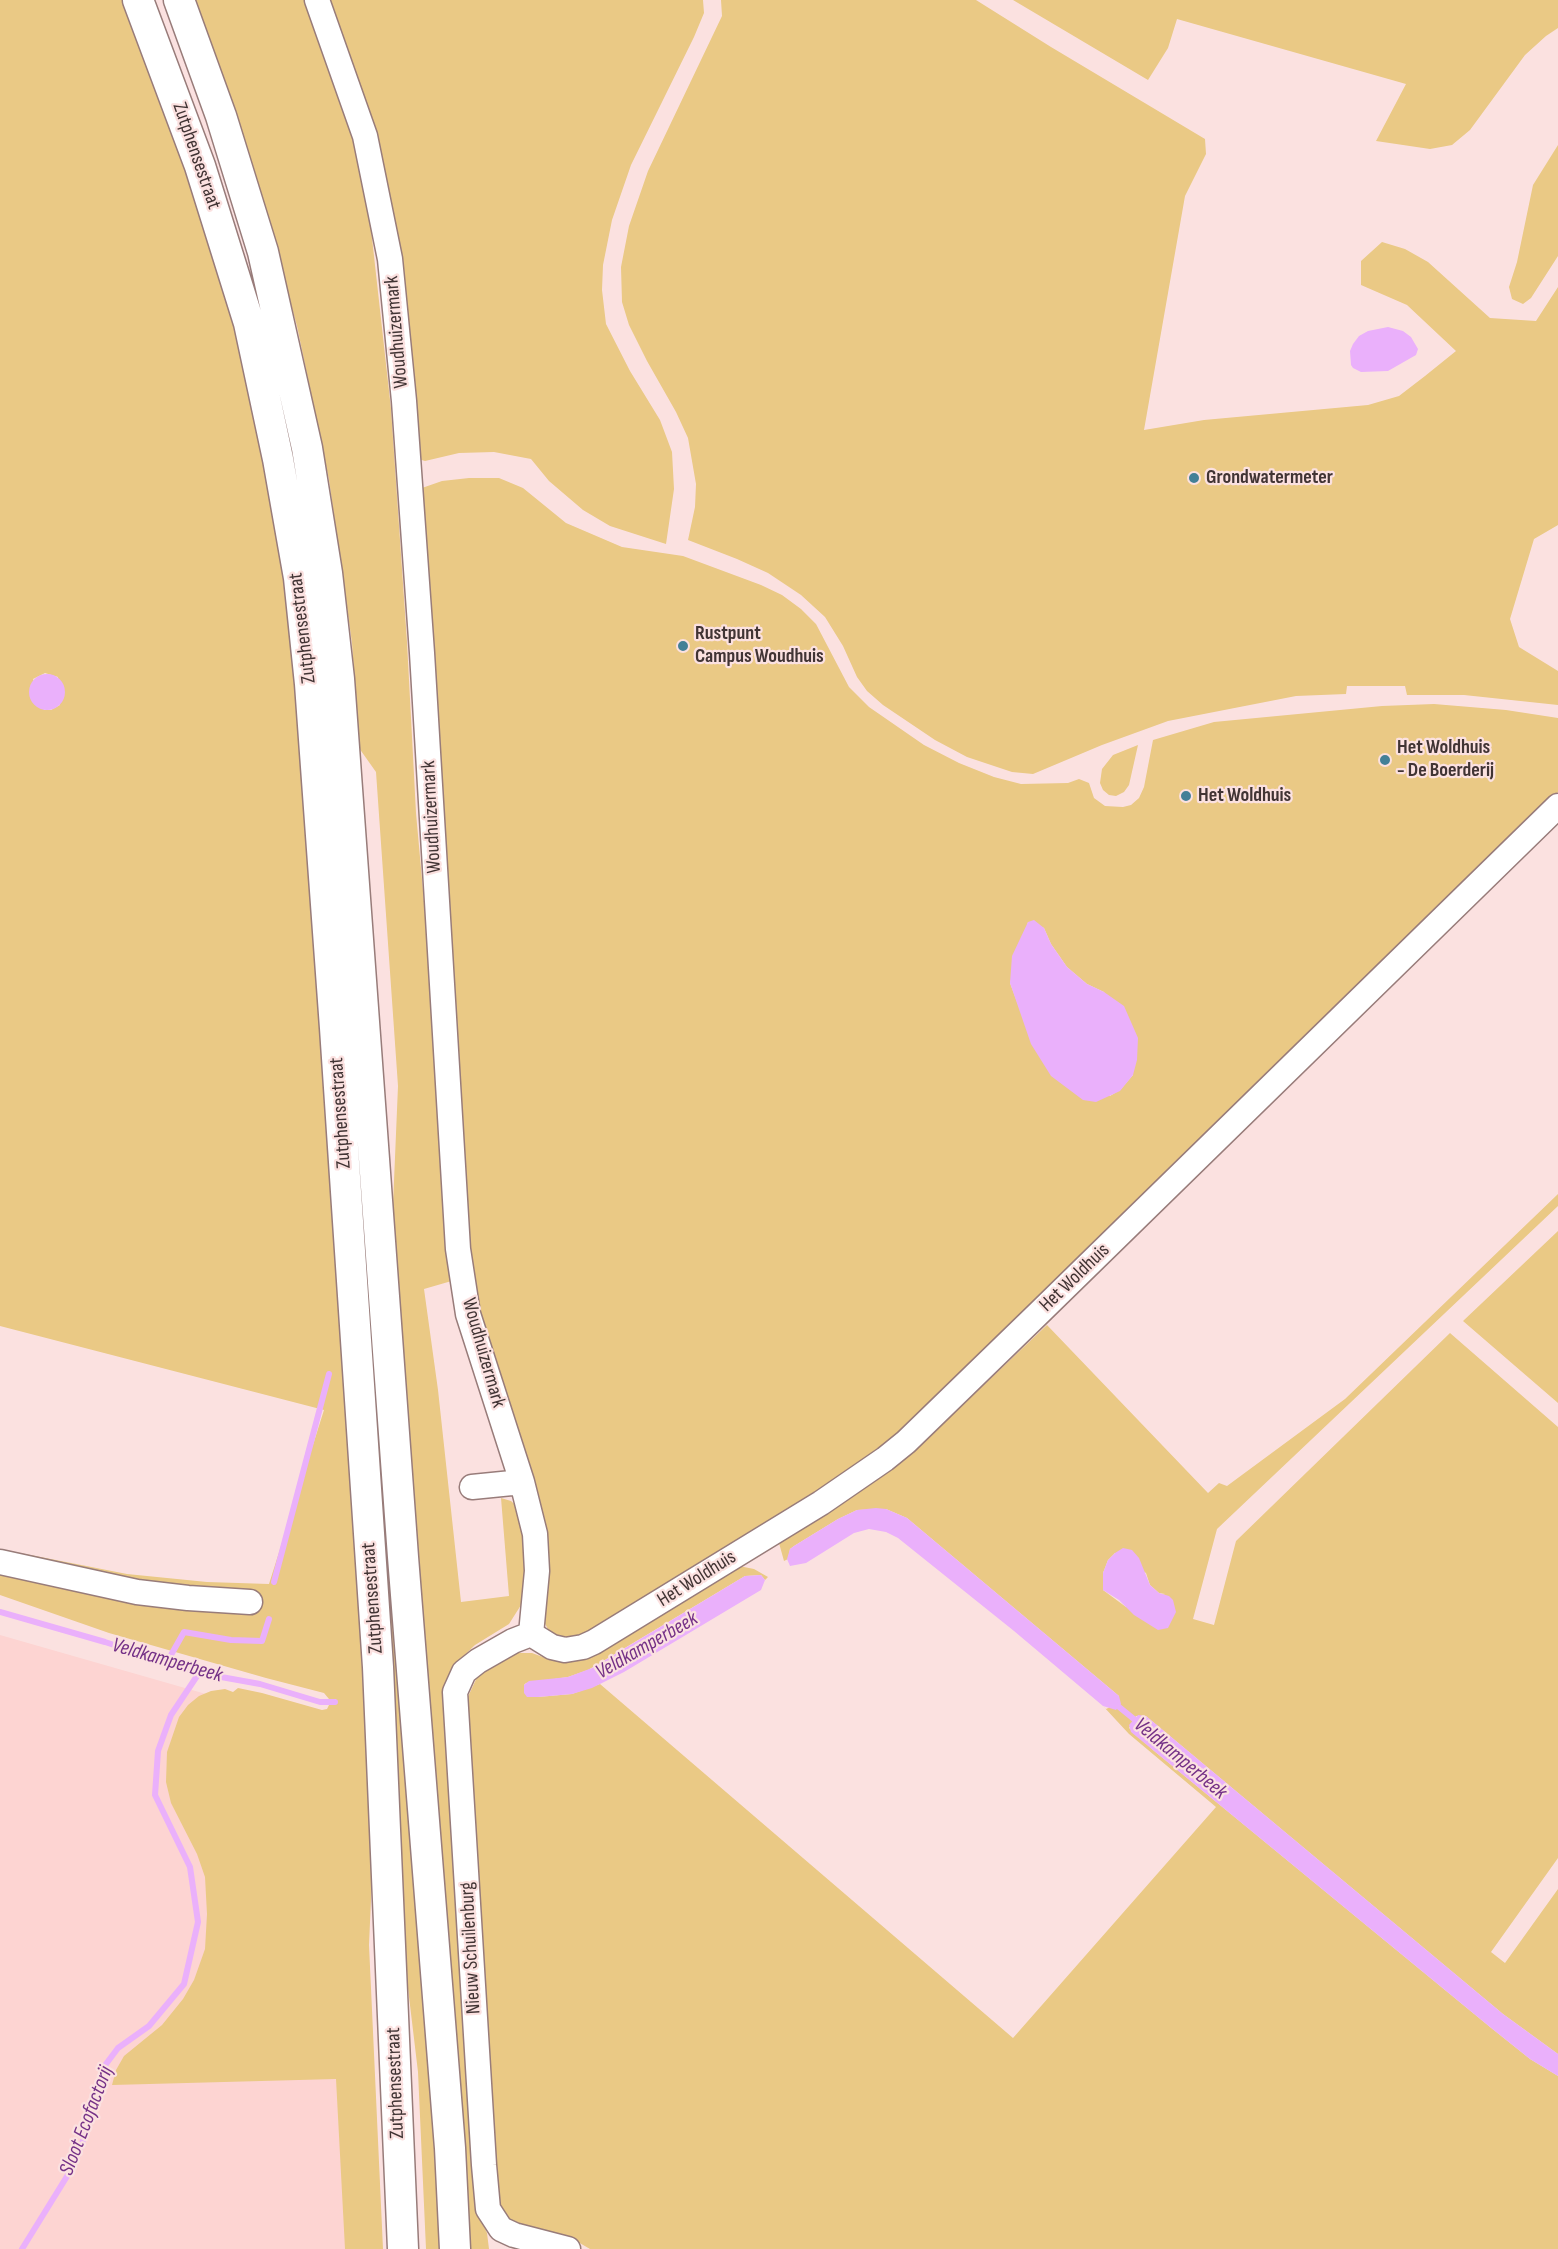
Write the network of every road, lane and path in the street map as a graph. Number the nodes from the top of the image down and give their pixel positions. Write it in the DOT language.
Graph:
graph roads {
  1 [pos="138,0"];
  2 [pos="179,0"];
  3 [pos="317,0"];
  4 [pos="1558,806"];
  5 [pos="522,1482"];
  6 [pos="472,1487"];
  7 [pos="0,1562"];
  8 [pos="250,1602"];
  9 [pos="531,1634"];
  10 [pos="403,2249"];
  11 [pos="456,2249"];
  12 [pos="568,2249"];
  1 -- 10 [label="main road, Zutphensestraat"];
  2 -- 11 [label="main road, Zutphensestraat"];
  3 -- 5 [label="street, Woudhuizermark"];
  4 -- 9 [label="street, Het Woldhuis"];
  5 -- 6 [label="street"];
  5 -- 9 [label="street, Woudhuizermark"];
  7 -- 8 [label="street"];
  9 -- 12 [label="street, Nieuw Schuilenburg"];
}
